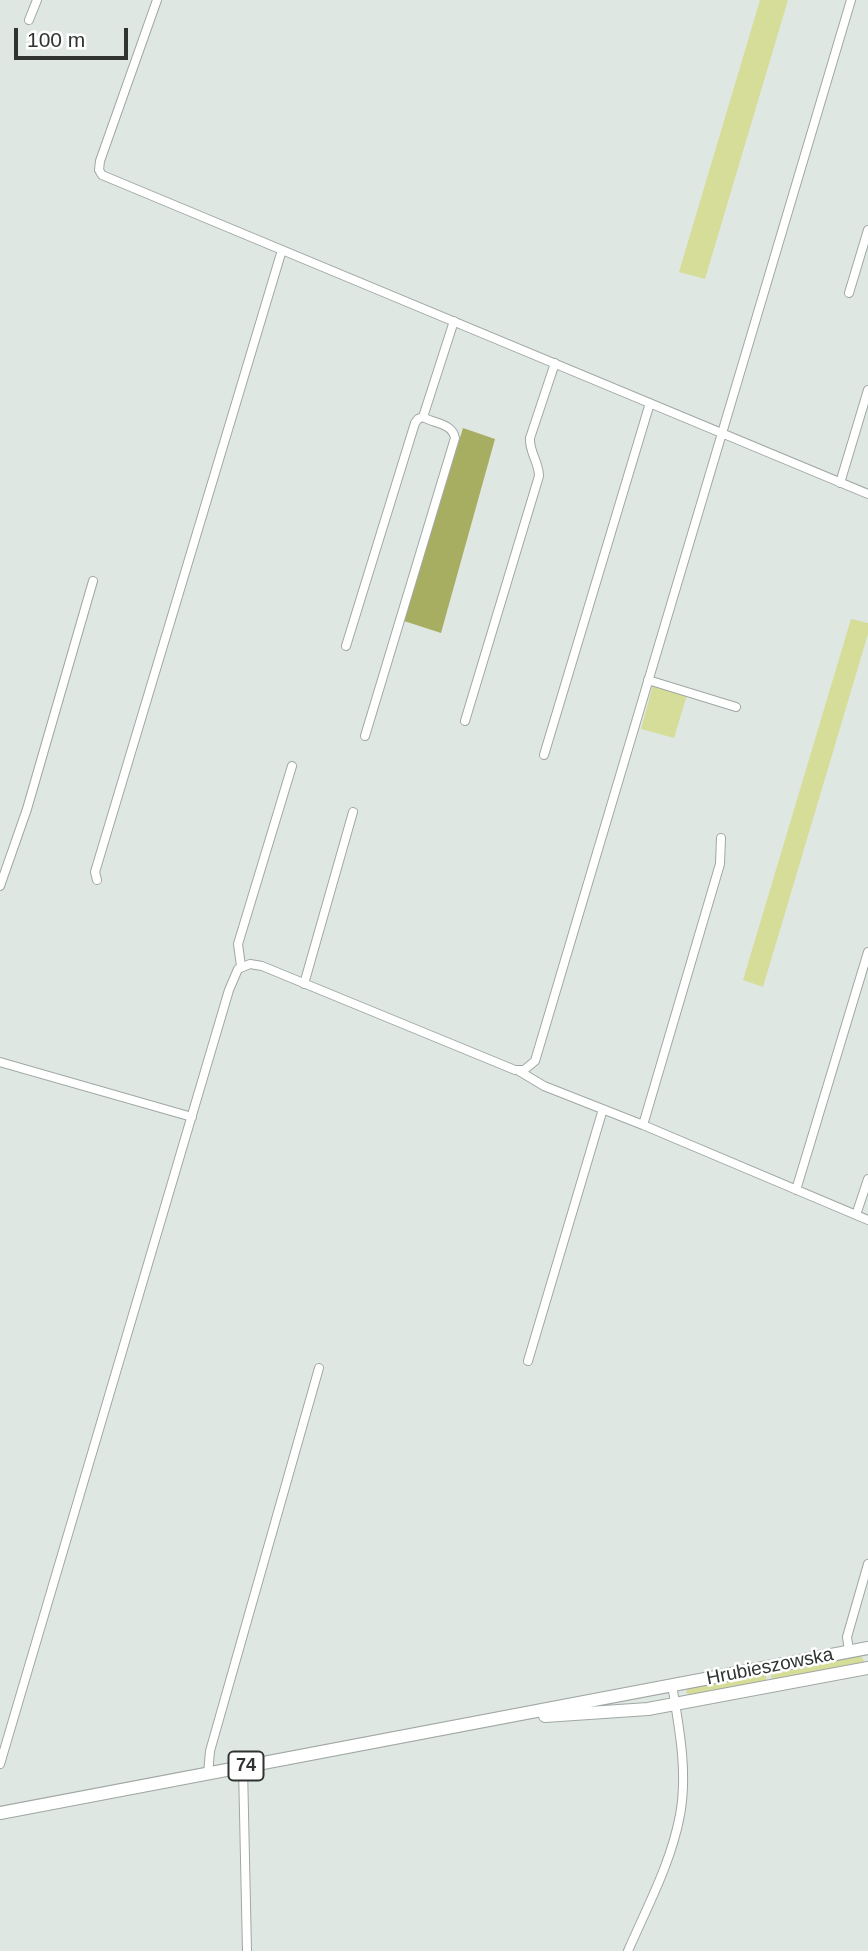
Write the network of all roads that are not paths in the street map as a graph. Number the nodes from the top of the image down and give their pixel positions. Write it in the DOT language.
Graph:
graph roads {
  1 [pos="37,0"];
  2 [pos="157,0"];
  3 [pos="851,0"];
  4 [pos="29,20"];
  5 [pos="868,230"];
  6 [pos="282,250"];
  7 [pos="849,293"];
  8 [pos="454,321"];
  9 [pos="555,363"];
  10 [pos="868,390"];
  11 [pos="650,403"];
  12 [pos="423,417"];
  13 [pos="722,434"];
  14 [pos="840,483"];
  15 [pos="868,494"];
  16 [pos="93,581"];
  17 [pos="346,646"];
  18 [pos="648,680"];
  19 [pos="736,707"];
  20 [pos="465,721"];
  21 [pos="365,736"];
  22 [pos="544,755"];
  23 [pos="292,766"];
  24 [pos="353,812"];
  25 [pos="720,838"];
  26 [pos="97,880"];
  27 [pos="0,886"];
  28 [pos="868,952"];
  29 [pos="241,966"];
  30 [pos="304,984"];
  31 [pos="0,1062"];
  32 [pos="519,1071"];
  33 [pos="603,1109"];
  34 [pos="192,1117"];
  35 [pos="643,1125"];
  36 [pos="868,1179"];
  37 [pos="796,1190"];
  38 [pos="856,1215"];
  39 [pos="868,1220"];
  40 [pos="528,1361"];
  41 [pos="319,1368"];
  42 [pos="868,1564"];
  43 [pos="868,1648"];
  44 [pos="849,1651"];
  45 [pos="868,1668"];
  46 [pos="668,1686"];
  47 [pos="671,1705"];
  48 [pos="492,1720"];
  49 [pos="0,1765"];
  50 [pos="243,1767"];
  51 [pos="208,1774"];
  52 [pos="0,1813"];
  53 [pos="247,1951"];
  54 [pos="628,1951"];
  1 -- 4 [label="street"];
  2 -- 6 [label="street"];
  3 -- 13 [label="street"];
  5 -- 7 [label="street"];
  6 -- 8 [label="street"];
  6 -- 26 [label="street"];
  8 -- 9 [label="street"];
  8 -- 12 [label="street"];
  9 -- 11 [label="street"];
  9 -- 20 [label="street"];
  10 -- 14 [label="street"];
  11 -- 13 [label="street"];
  11 -- 22 [label="street"];
  12 -- 17 [label="street"];
  12 -- 21 [label="street"];
  13 -- 14 [label="street"];
  13 -- 18 [label="street"];
  14 -- 15 [label="street"];
  16 -- 27 [label="street"];
  18 -- 19 [label="street"];
  18 -- 32 [label="street"];
  23 -- 29 [label="street"];
  24 -- 30 [label="street"];
  25 -- 35 [label="street"];
  28 -- 37 [label="street"];
  29 -- 30 [label="street"];
  29 -- 34 [label="street"];
  30 -- 32 [label="street"];
  31 -- 34 [label="street"];
  32 -- 33 [label="street"];
  33 -- 35 [label="street"];
  33 -- 40 [label="street"];
  34 -- 49 [label="street"];
  35 -- 37 [label="street"];
  36 -- 38 [label="street"];
  37 -- 38 [label="street"];
  38 -- 39 [label="street"];
  41 -- 51 [label="street"];
  42 -- 44 [label="street"];
  43 -- 44 [label="main road, Hrubieszowska / 74"];
  44 -- 46 [label="main road, Hrubieszowska / 74"];
  45 -- 47 [label="main road, Hrubieszowska / 74"];
  46 -- 47 [label="street"];
  46 -- 48 [label="main road, 74"];
  47 -- 48 [label="main road, 74"];
  47 -- 54 [label="street"];
  48 -- 50 [label="main road, 74"];
  50 -- 51 [label="main road, 74"];
  50 -- 53 [label="street"];
  51 -- 52 [label="main road, 74"];
}
